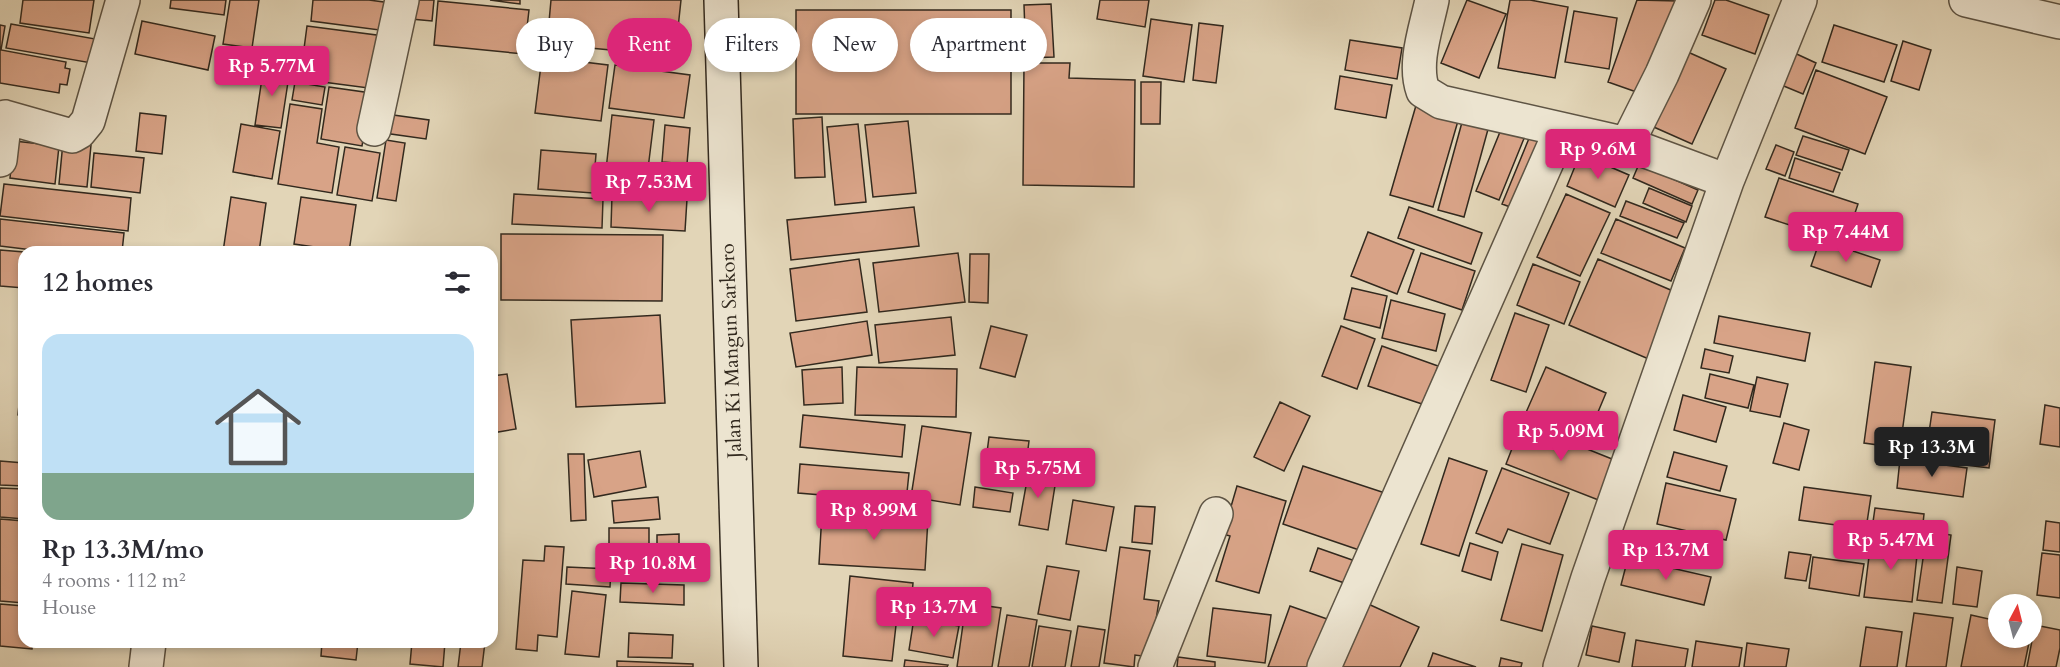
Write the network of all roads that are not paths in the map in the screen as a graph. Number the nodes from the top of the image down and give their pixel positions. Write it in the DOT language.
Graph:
graph roads {
  1 [pos="123,0"];
  2 [pos="402,0"];
  3 [pos="721,0"];
  4 [pos="1431,0"];
  5 [pos="1695,0"];
  6 [pos="1800,0"];
  7 [pos="1966,0"];
  8 [pos="2060,22"];
  9 [pos="2,117"];
  10 [pos="374,129"];
  11 [pos="1561,130"];
  12 [pos="1627,144"];
  13 [pos="0,160"];
  14 [pos="1727,181"];
  15 [pos="1216,514"];
  16 [pos="148,648"];
  17 [pos="146,667"];
  18 [pos="741,667"];
  19 [pos="1155,667"];
  20 [pos="1324,667"];
  21 [pos="1560,667"];
  1 -- 9 [label="street"];
  2 -- 10 [label="street"];
  3 -- 18 [label="street, Jalan Ki Mangun Sarkoro"];
  4 -- 11 [label="street"];
  5 -- 12 [label="street"];
  6 -- 14 [label="street"];
  7 -- 8 [label="street"];
  9 -- 13 [label="street"];
  11 -- 12 [label="street"];
  11 -- 20 [label="street"];
  12 -- 14 [label="street"];
  14 -- 21 [label="street"];
  15 -- 19 [label="street"];
  16 -- 17 [label="street"];
}
